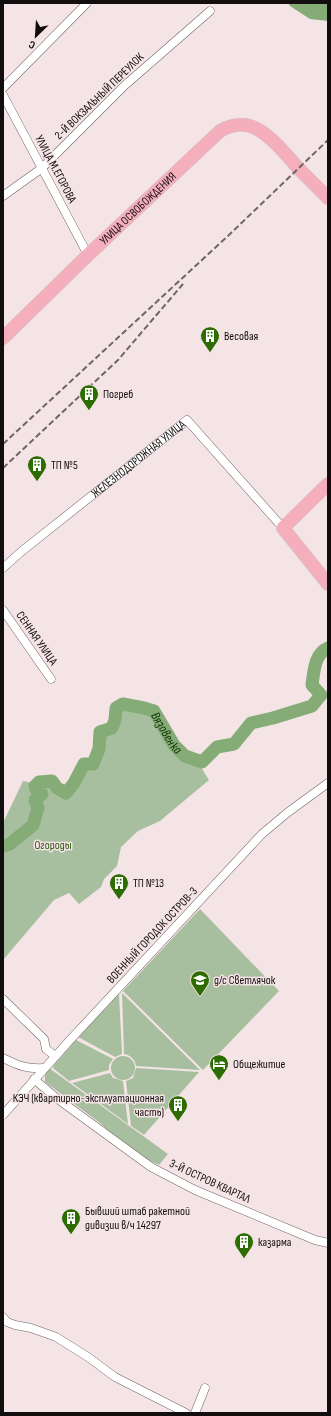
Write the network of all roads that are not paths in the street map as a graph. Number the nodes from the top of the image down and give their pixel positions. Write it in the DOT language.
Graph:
graph roads {
  1 [pos="87,3"];
  2 [pos="210,11"];
  3 [pos="3,88"];
  4 [pos="3,95"];
  5 [pos="42,168"];
  6 [pos="3,196"];
  7 [pos="328,198"];
  8 [pos="88,255"];
  9 [pos="3,338"];
  10 [pos="328,484"];
  11 [pos="283,528"];
  12 [pos="3,568"];
  13 [pos="328,584"];
  14 [pos="3,610"];
  15 [pos="50,679"];
  16 [pos="328,783"];
  17 [pos="3,999"];
  18 [pos="55,1056"];
  19 [pos="3,1058"];
  20 [pos="44,1068"];
  21 [pos="34,1079"];
  22 [pos="3,1115"];
  23 [pos="328,1243"];
  24 [pos="3,1317"];
  25 [pos="205,1388"];
  26 [pos="186,1413"];
  27 [pos="195,1413"];
  1 -- 3 [label="street"];
  2 -- 5 [label="street, 2-Й ВОКЗАЛЬНЫЙ ПЕРЕУЛОК"];
  4 -- 5 [label="street, УЛИЦА М.ЕГОРОВА"];
  5 -- 6 [label="street, 2-Й ВОКЗАЛЬНЫЙ ПЕРЕУЛОК"];
  5 -- 8 [label="street, УЛИЦА М.ЕГОРОВА"];
  7 -- 8 [label="main road, УЛИЦА ОСВОБОЖДЕНИЯ"];
  8 -- 9 [label="main road, УЛИЦА ОСВОБОЖДЕНИЯ"];
  10 -- 11 [label="main road"];
  11 -- 12 [label="street, ЖЕЛЕЗНОДОРОЖНАЯ УЛИЦА"];
  11 -- 13 [label="main road"];
  14 -- 15 [label="street, СЕННАЯ УЛИЦА"];
  16 -- 18 [label="street, ВОЕННЫЙ ГОРОДОК ОСТРОВ-3"];
  17 -- 18 [label="street"];
  18 -- 20 [label="street, ВОЕННЫЙ ГОРОДОК ОСТРОВ-3"];
  19 -- 20 [label="street"];
  20 -- 21 [label="street, ВОЕННЫЙ ГОРОДОК ОСТРОВ-3"];
  21 -- 22 [label="street, ВОЕННЫЙ ГОРОДОК ОСТРОВ-3"];
  21 -- 23 [label="street, 3-Й ОСТРОВ КВАРТАЛ"];
  24 -- 26 [label="street"];
  25 -- 27 [label="street"];
}
